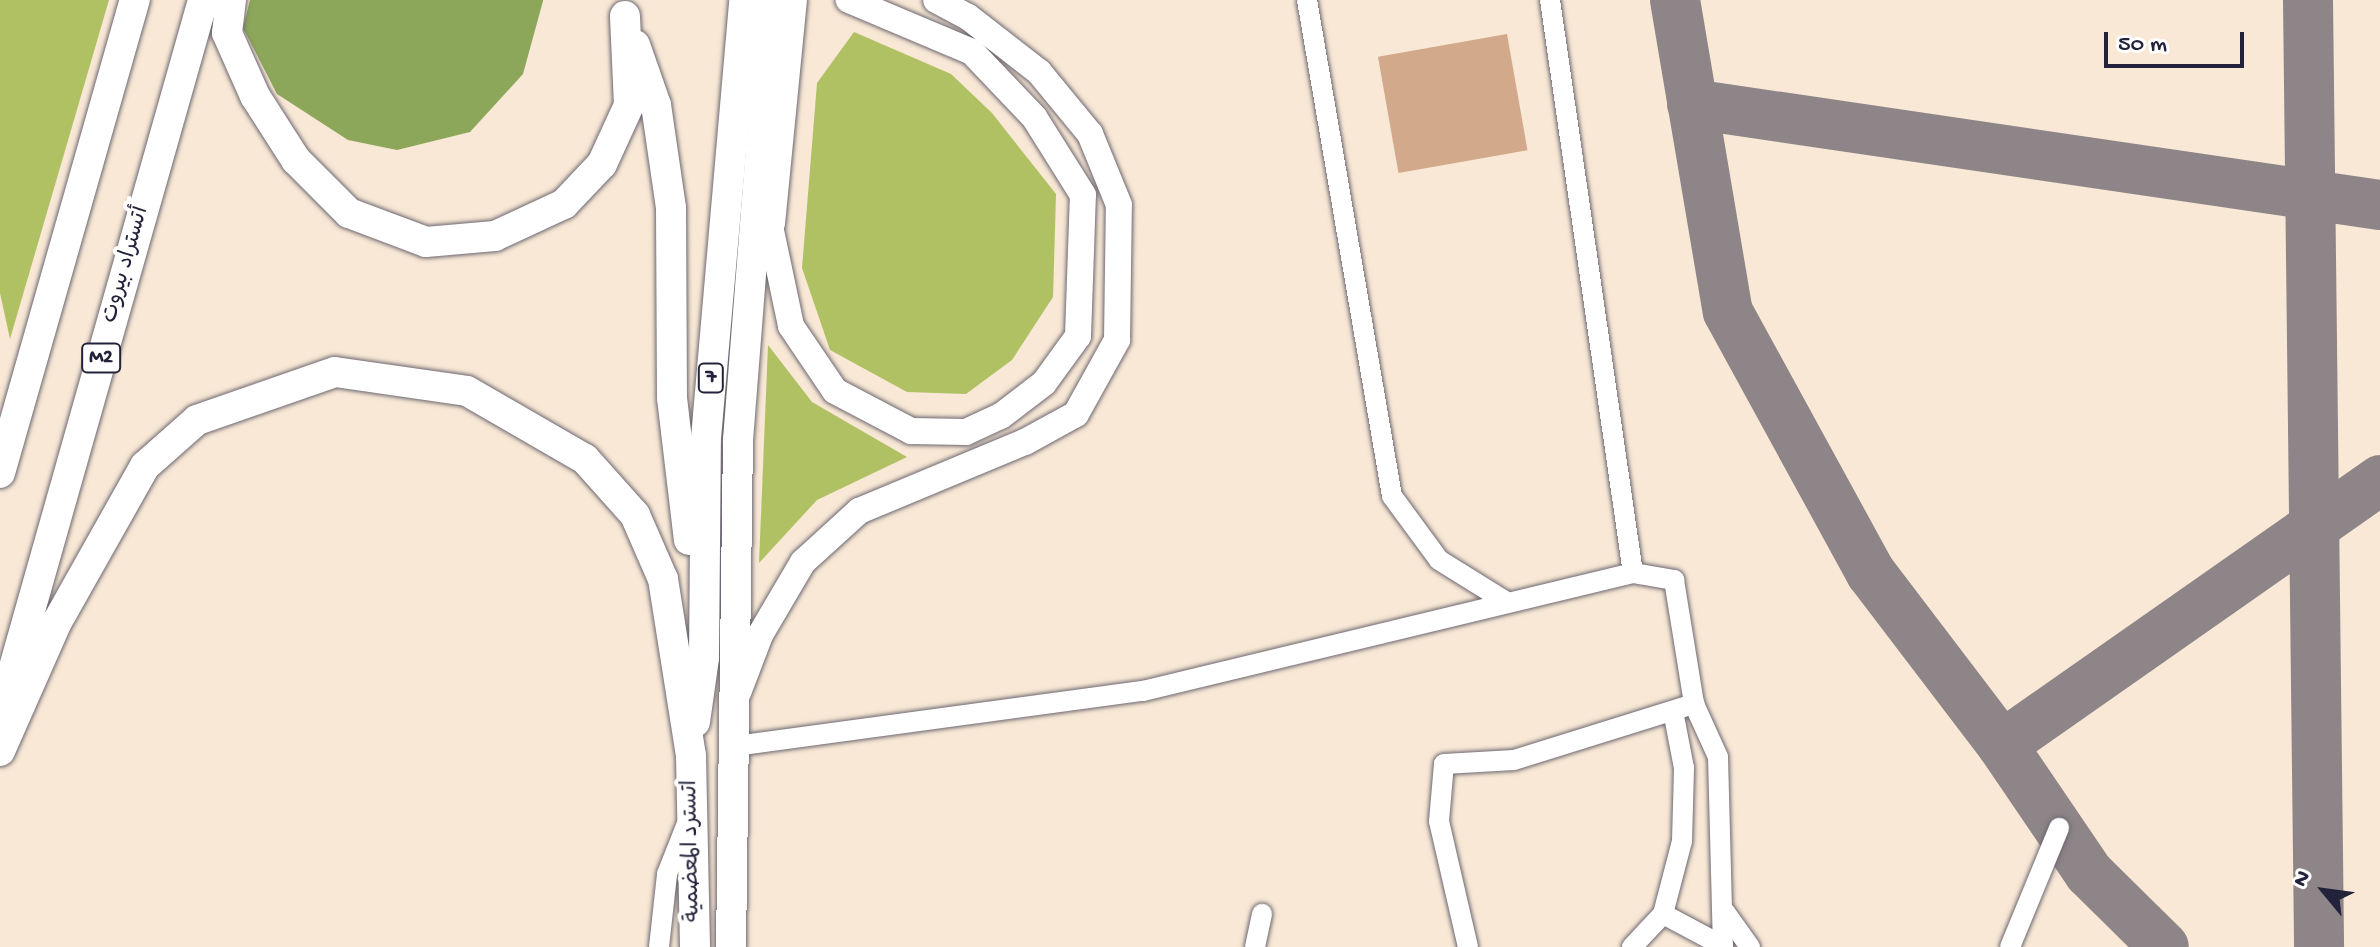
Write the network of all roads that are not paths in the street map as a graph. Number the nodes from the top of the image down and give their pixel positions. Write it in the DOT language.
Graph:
graph roads {
  1 [pos="135,0"];
  2 [pos="203,0"];
  3 [pos="231,0"];
  4 [pos="744,0"];
  5 [pos="773,0"];
  6 [pos="797,0"];
  7 [pos="849,0"];
  8 [pos="936,0"];
  9 [pos="1307,0"];
  10 [pos="1550,0"];
  11 [pos="620,8"];
  12 [pos="757,170"];
  13 [pos="774,236"];
  14 [pos="0,473"];
  15 [pos="1633,573"];
  16 [pos="1508,603"];
  17 [pos="704,658"];
  18 [pos="735,700"];
  19 [pos="1694,704"];
  20 [pos="1673,711"];
  21 [pos="0,716"];
  22 [pos="735,746"];
  23 [pos="0,751"];
  24 [pos="691,756"];
  25 [pos="692,810"];
  26 [pos="2059,828"];
  27 [pos="1725,912"];
  28 [pos="1262,914"];
  29 [pos="1663,914"];
  30 [pos="659,947"];
  31 [pos="695,947"];
  32 [pos="731,947"];
  33 [pos="1255,947"];
  34 [pos="1468,947"];
  35 [pos="1632,947"];
  36 [pos="1723,947"];
  37 [pos="1750,947"];
  38 [pos="2010,947"];
  1 -- 14 [label="highway"];
  2 -- 21 [label="highway, أتستراد بيروت / M2"];
  3 -- 11 [label="highway"];
  4 -- 17 [label="highway, 7"];
  5 -- 12 [label="highway, 7"];
  6 -- 13 [label="street"];
  7 -- 13 [label="main road"];
  8 -- 18 [label="main road"];
  9 -- 16 [label="street"];
  10 -- 15 [label="street"];
  11 -- 17 [label="highway"];
  12 -- 13 [label="main road"];
  12 -- 18 [label="highway, 7"];
  15 -- 16 [label="street"];
  15 -- 19 [label="street"];
  16 -- 22 [label="street"];
  17 -- 24 [label="highway, 7"];
  18 -- 22 [label="highway, 7"];
  19 -- 20 [label="street"];
  19 -- 27 [label="street"];
  20 -- 29 [label="street"];
  20 -- 34 [label="street"];
  22 -- 32 [label="highway, 7"];
  23 -- 24 [label="highway"];
  24 -- 25 [label="highway, اتسترد المعضمية / 7"];
  25 -- 30 [label="street"];
  25 -- 31 [label="highway, اتسترد المعضمية / 7"];
  26 -- 38 [label="street"];
  27 -- 36 [label="street"];
  27 -- 37 [label="street"];
  28 -- 33 [label="street"];
  29 -- 35 [label="street"];
  29 -- 36 [label="street"];
}
